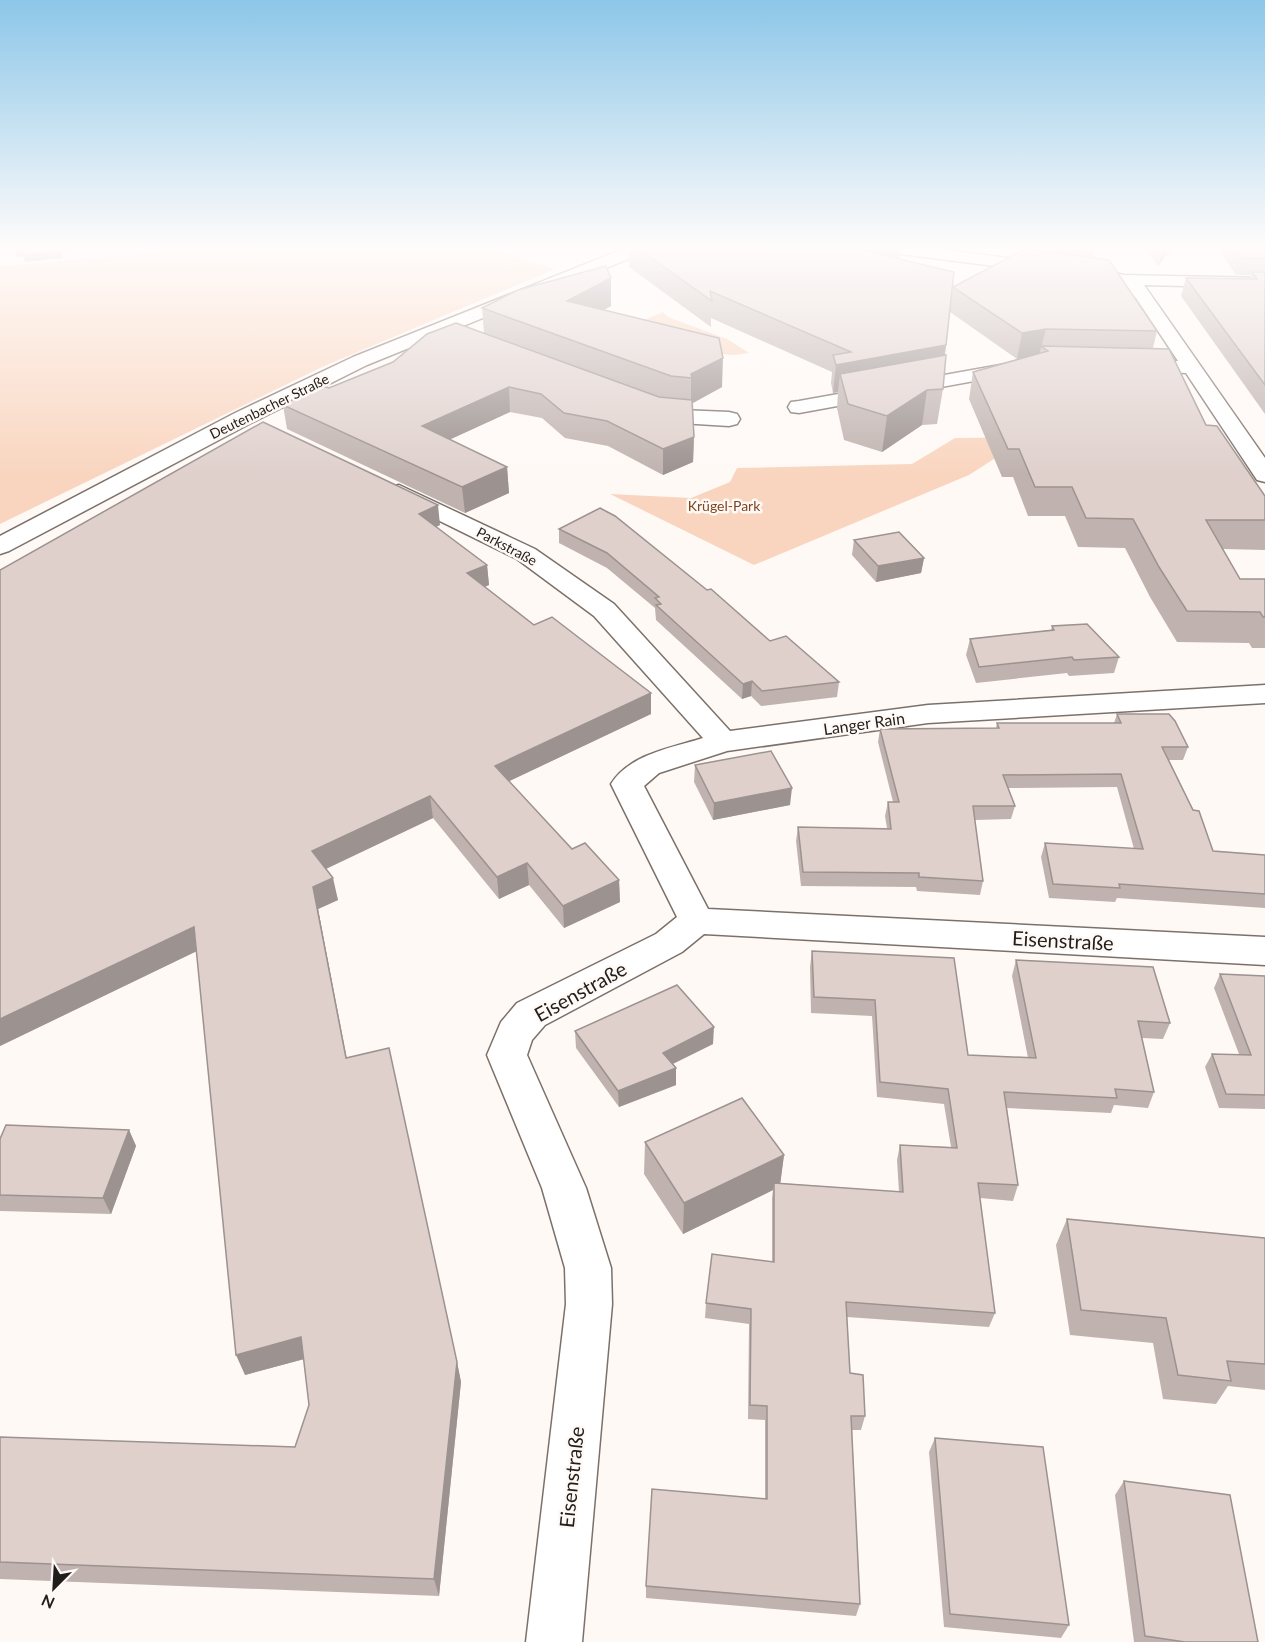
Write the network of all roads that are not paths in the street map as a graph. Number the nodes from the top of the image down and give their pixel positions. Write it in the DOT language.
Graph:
graph roads {
  1 [pos="456,322"];
  2 [pos="1162,322"];
  3 [pos="440,328"];
  4 [pos="470,340"];
  5 [pos="1040,363"];
  6 [pos="1111,365"];
  7 [pos="1192,367"];
  8 [pos="633,403"];
  9 [pos="799,407"];
  10 [pos="243,418"];
  11 [pos="729,419"];
  12 [pos="274,433"];
  13 [pos="1265,475"];
  14 [pos="379,483"];
  15 [pos="0,546"];
  16 [pos="1265,694"];
  17 [pos="723,742"];
  18 [pos="697,921"];
  19 [pos="1265,951"];
  20 [pos="554,1642"];
  1 -- 3 [label="street, Deutenbacher Straße"];
  2 -- 7 [label="street"];
  3 -- 4 [label="street"];
  3 -- 10 [label="street, Deutenbacher Straße"];
  5 -- 9 [label="street"];
  6 -- 7 [label="street"];
  7 -- 13 [label="street"];
  8 -- 11 [label="street"];
  10 -- 12 [label="street"];
  10 -- 15 [label="street, Deutenbacher Straße"];
  14 -- 17 [label="street, Parkstraße"];
  16 -- 17 [label="street, Langer Rain"];
  17 -- 18 [label="street, Langer Rain"];
  18 -- 19 [label="street, Eisenstraße"];
  18 -- 20 [label="street, Eisenstraße"];
}
